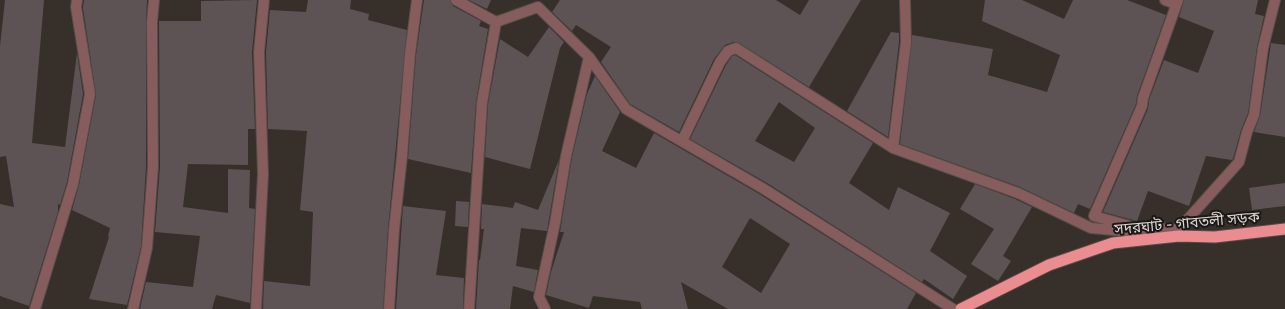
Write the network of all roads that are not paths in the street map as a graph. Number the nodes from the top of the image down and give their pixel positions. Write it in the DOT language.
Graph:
graph roads {
  1 [pos="76,0"];
  2 [pos="154,0"];
  3 [pos="264,0"];
  4 [pos="417,0"];
  5 [pos="456,0"];
  6 [pos="905,0"];
  7 [pos="1165,0"];
  8 [pos="1275,0"];
  9 [pos="1177,2"];
  10 [pos="540,4"];
  11 [pos="496,22"];
  12 [pos="589,57"];
  13 [pos="682,141"];
  14 [pos="893,148"];
  15 [pos="1285,228"];
  16 [pos="1179,233"];
  17 [pos="36,309"];
  18 [pos="134,309"];
  19 [pos="256,309"];
  20 [pos="389,309"];
  21 [pos="469,309"];
  22 [pos="545,309"];
  23 [pos="953,309"];
  24 [pos="961,309"];
  1 -- 17 [label="street"];
  2 -- 18 [label="street"];
  3 -- 19 [label="street"];
  4 -- 20 [label="street"];
  5 -- 11 [label="street"];
  6 -- 14 [label="street"];
  7 -- 9 [label="street"];
  8 -- 16 [label="street"];
  9 -- 16 [label="street"];
  10 -- 11 [label="street"];
  10 -- 12 [label="street"];
  11 -- 21 [label="street"];
  12 -- 13 [label="street"];
  12 -- 22 [label="street"];
  13 -- 14 [label="street"];
  13 -- 23 [label="street"];
  14 -- 16 [label="street"];
  15 -- 16 [label="highway, সদরঘাট - গাবতলী সড়ক"];
  16 -- 24 [label="highway, সদরঘাট - গাবতলী সড়ক"];
}
